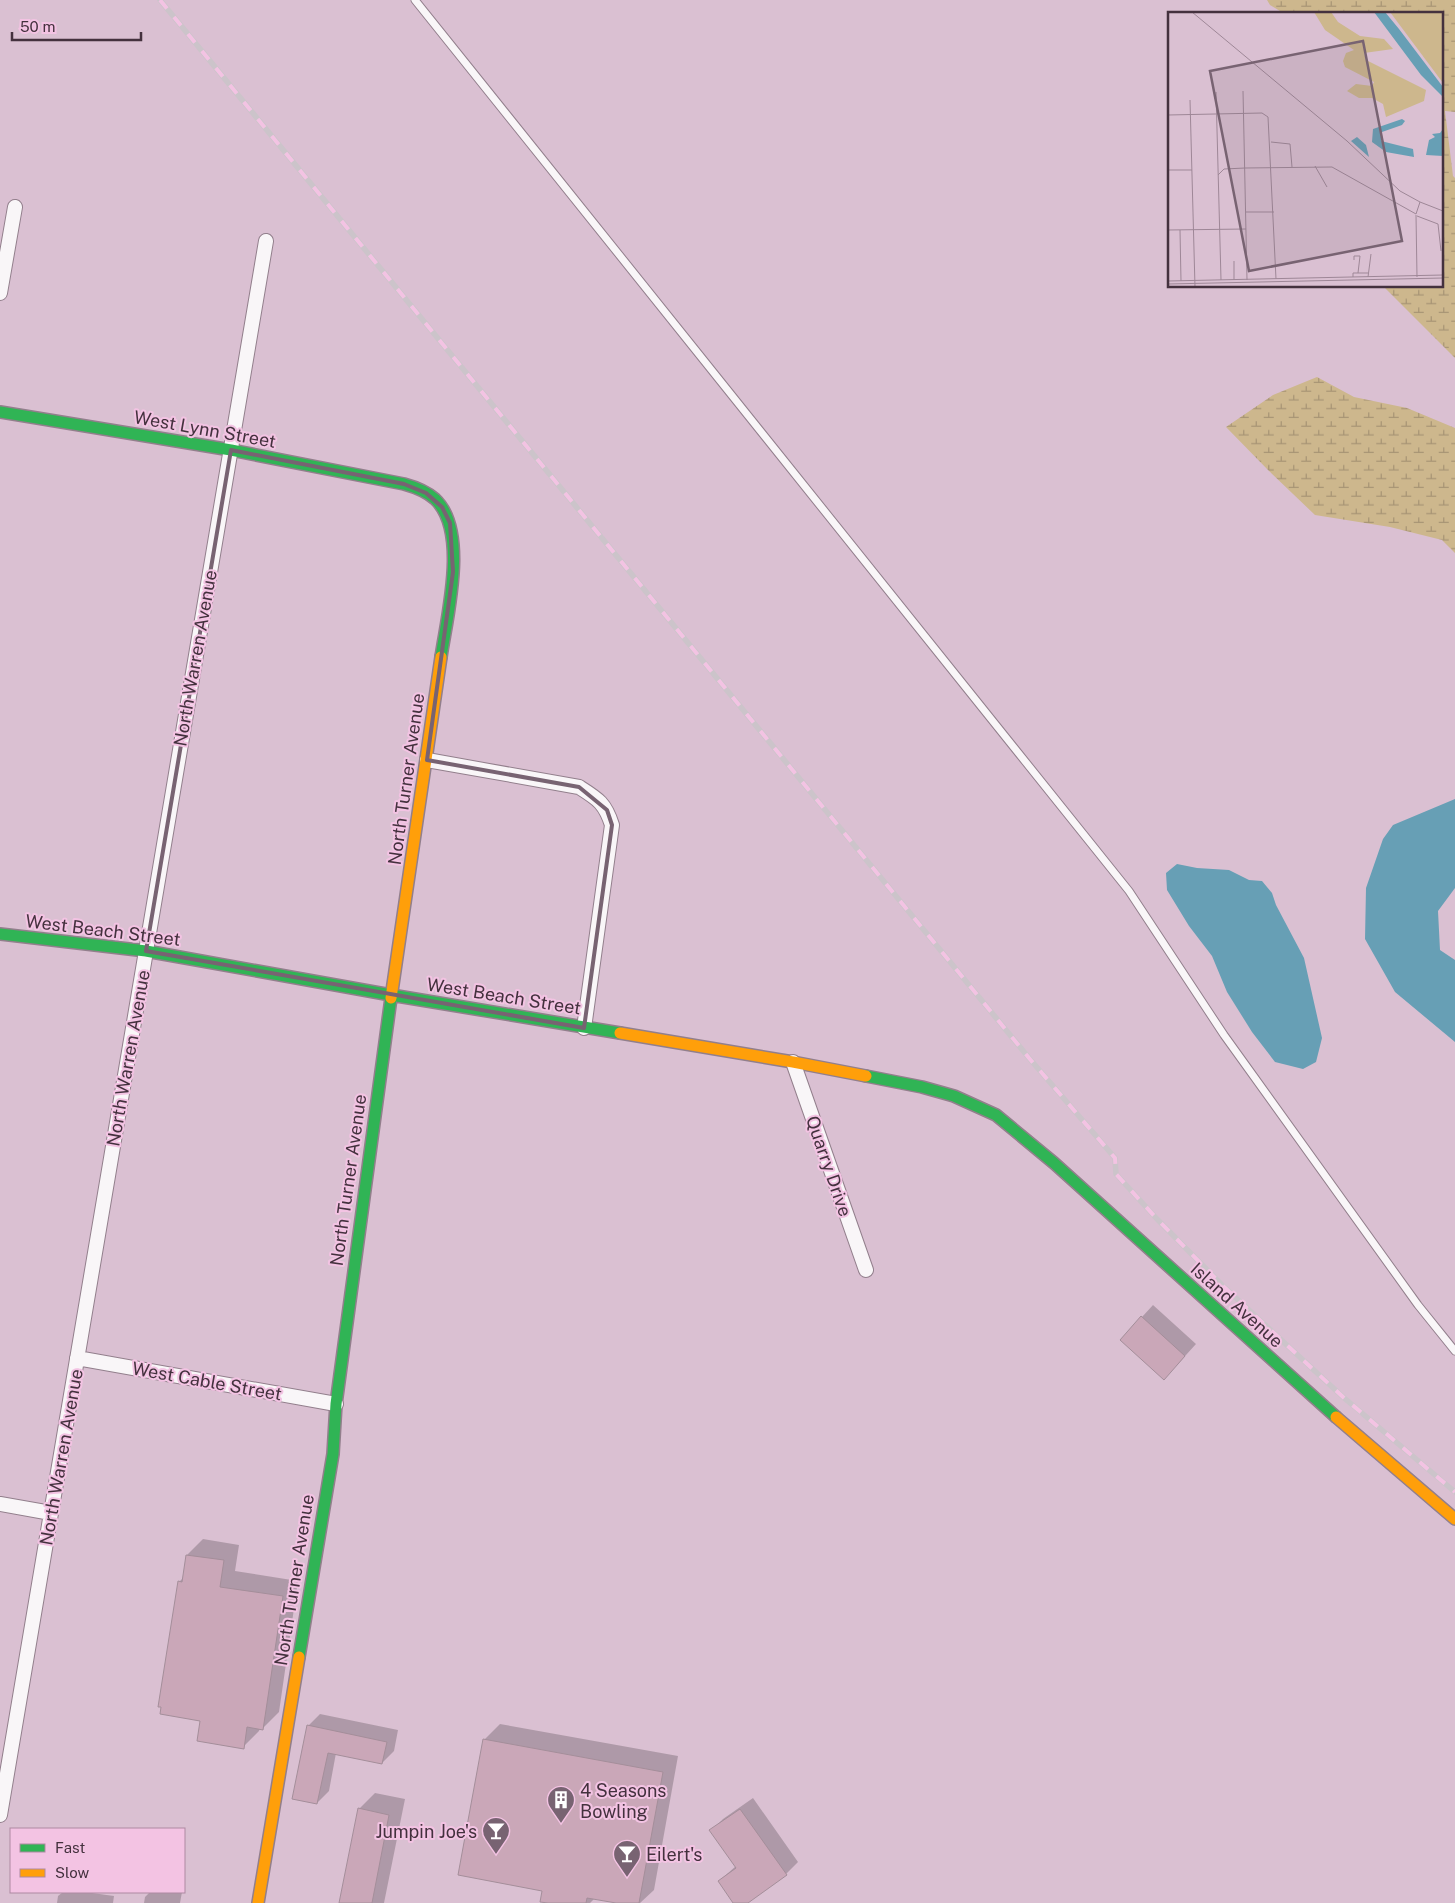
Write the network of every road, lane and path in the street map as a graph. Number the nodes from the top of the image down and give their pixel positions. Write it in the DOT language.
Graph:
graph roads {
  1 [pos="415,0"];
  2 [pos="15,207"];
  3 [pos="266,241"];
  4 [pos="0,293"];
  5 [pos="0,412"];
  6 [pos="231,450"];
  7 [pos="404,484"];
  8 [pos="427,760"];
  9 [pos="0,934"];
  10 [pos="146,951"];
  11 [pos="391,995"];
  12 [pos="584,1028"];
  13 [pos="793,1062"];
  14 [pos="996,1115"];
  15 [pos="866,1270"];
  16 [pos="1455,1350"];
  17 [pos="77,1358"];
  18 [pos="336,1404"];
  19 [pos="0,1504"];
  20 [pos="51,1513"];
  21 [pos="1455,1519"];
  22 [pos="0,1815"];
  23 [pos="258,1903"];
  1 -- 16 [label="lane"];
  2 -- 4 [label="street"];
  3 -- 6 [label="street, North Warren Avenue"];
  5 -- 6 [label="street, West Lynn Street"];
  6 -- 7 [label="street, West Lynn Street"];
  6 -- 10 [label="street, North Warren Avenue"];
  7 -- 8 [label="street, North Turner Avenue"];
  8 -- 11 [label="street, North Turner Avenue"];
  8 -- 12 [label="street"];
  9 -- 10 [label="street, West Beach Street"];
  10 -- 11 [label="street, West Beach Street"];
  10 -- 17 [label="street, North Warren Avenue"];
  11 -- 12 [label="street, West Beach Street"];
  11 -- 18 [label="street, North Turner Avenue"];
  12 -- 13 [label="street, West Beach Street"];
  13 -- 14 [label="street, West Beach Street"];
  13 -- 15 [label="street, Quarry Drive"];
  14 -- 21 [label="street, Island Avenue"];
  17 -- 18 [label="street, West Cable Street"];
  17 -- 20 [label="street, North Warren Avenue"];
  18 -- 23 [label="street, North Turner Avenue"];
  19 -- 20 [label="street"];
  20 -- 22 [label="street, North Warren Avenue"];
}
